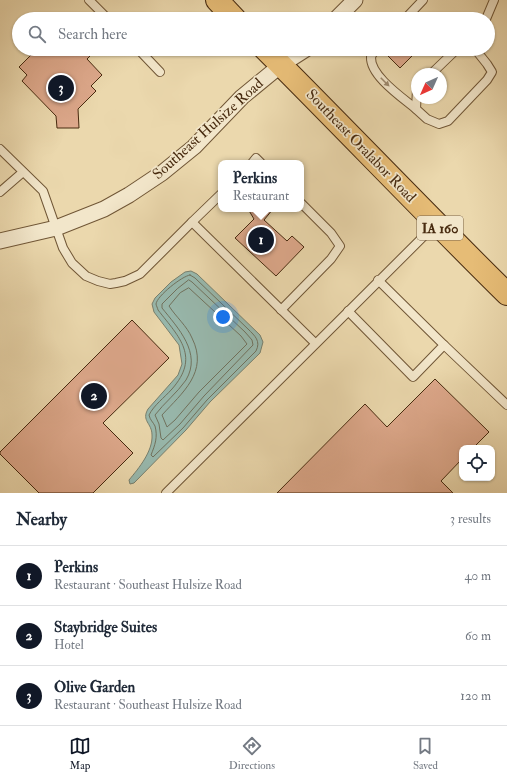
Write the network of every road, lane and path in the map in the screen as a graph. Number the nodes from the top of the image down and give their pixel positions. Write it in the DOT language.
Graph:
graph roads {
  1 [pos="89,0"];
  2 [pos="217,0"];
  3 [pos="355,0"];
  4 [pos="424,0"];
  5 [pos="494,0"];
  6 [pos="101,12"];
  7 [pos="228,12"];
  8 [pos="343,12"];
  9 [pos="411,12"];
  10 [pos="489,12"];
  11 [pos="145,56"];
  12 [pos="272,56"];
  13 [pos="295,56"];
  14 [pos="371,56"];
  15 [pos="450,56"];
  16 [pos="481,56"];
  17 [pos="281,65"];
  18 [pos="437,68"];
  19 [pos="160,72"];
  20 [pos="416,104"];
  21 [pos="416,109"];
  22 [pos="0,149"];
  23 [pos="23,172"];
  24 [pos="0,192"];
  25 [pos="218,197"];
  26 [pos="304,206"];
  27 [pos="192,222"];
  28 [pos="436,224"];
  29 [pos="56,228"];
  30 [pos="0,241"];
  31 [pos="378,280"];
  32 [pos="507,294"];
  33 [pos="281,310"];
  34 [pos="348,311"];
  35 [pos="315,343"];
  36 [pos="444,345"];
  37 [pos="507,405"];
  38 [pos="166,493"];
  1 -- 6 [label="lane"];
  2 -- 7 [label="main road"];
  3 -- 8 [label="street"];
  4 -- 9 [label="lane"];
  5 -- 10 [label="lane"];
  11 -- 19 [label="lane"];
  12 -- 17 [label="main road, Southeast Oralabor Road / IA 160"];
  13 -- 17 [label="street, Southeast Hulsize Road"];
  14 -- 21 [label="lane, one-way"];
  15 -- 18 [label="lane"];
  16 -- 21 [label="lane"];
  17 -- 28 [label="main road, Southeast Oralabor Road / IA 160"];
  17 -- 29 [label="street, Southeast Hulsize Road"];
  20 -- 21 [label="lane"];
  22 -- 23 [label="lane"];
  23 -- 24 [label="lane"];
  23 -- 29 [label="lane"];
  25 -- 27 [label="lane"];
  26 -- 33 [label="lane"];
  27 -- 29 [label="lane"];
  27 -- 33 [label="lane"];
  28 -- 31 [label="lane"];
  28 -- 32 [label="main road, Southeast Oralabor Road / IA 160"];
  29 -- 30 [label="street, Southeast Hulsize Road"];
  31 -- 34 [label="lane"];
  31 -- 36 [label="lane"];
  33 -- 35 [label="lane"];
  34 -- 35 [label="lane"];
  34 -- 36 [label="lane"];
  35 -- 38 [label="lane"];
  36 -- 37 [label="lane"];
}
